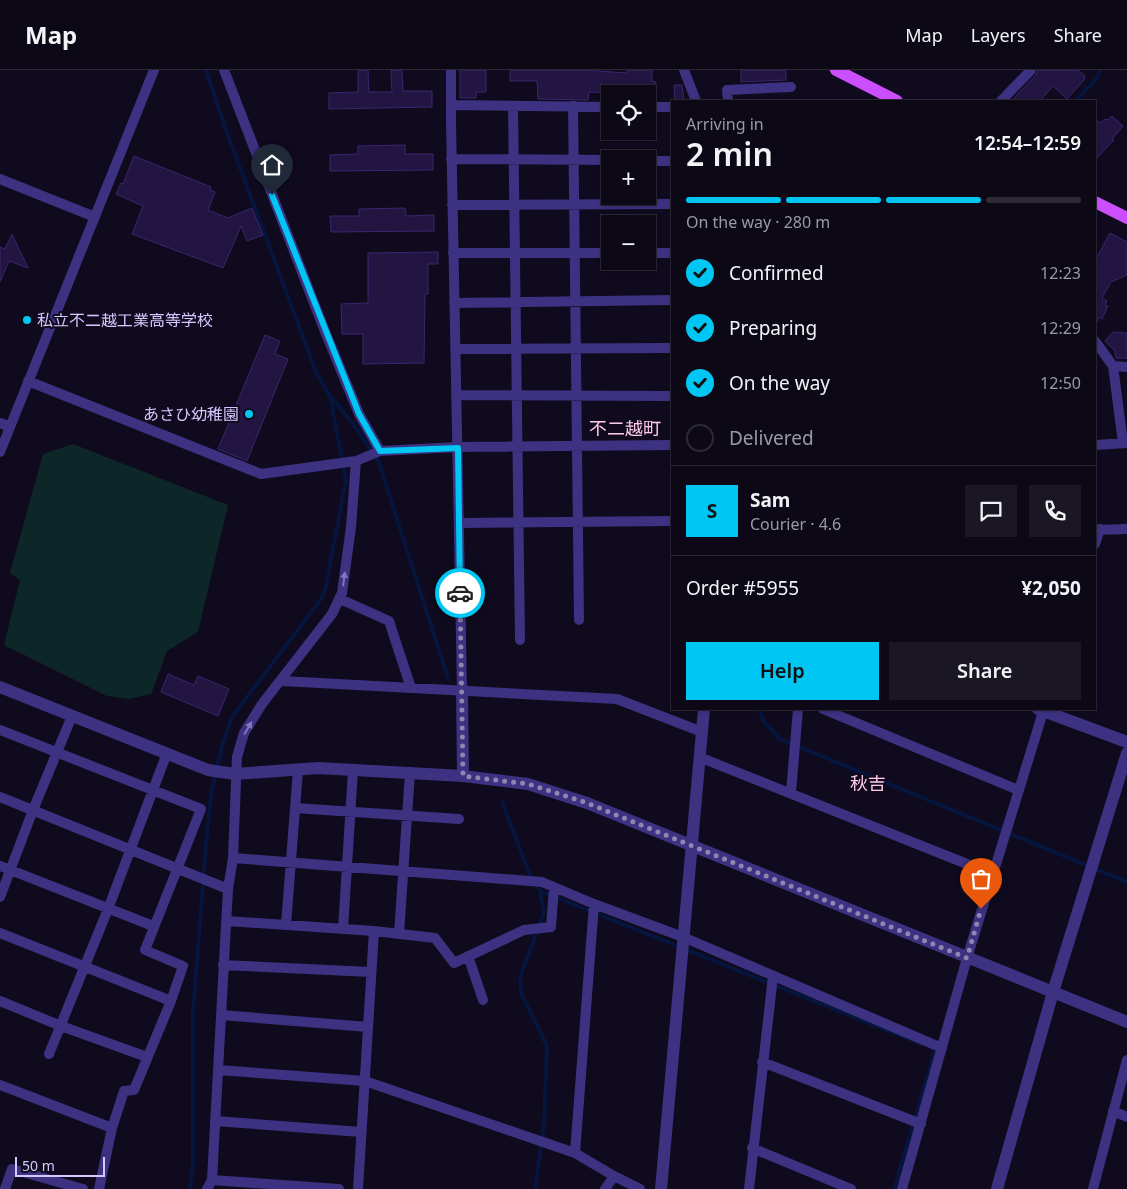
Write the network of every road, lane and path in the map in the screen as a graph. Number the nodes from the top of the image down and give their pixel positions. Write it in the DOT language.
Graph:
graph roads {
  1 [pos="154,70"];
  2 [pos="224,70"];
  3 [pos="451,70"];
  4 [pos="684,70"];
  5 [pos="836,70"];
  6 [pos="1031,70"];
  7 [pos="791,87"];
  8 [pos="696,100"];
  9 [pos="728,100"];
  10 [pos="895,100"];
  11 [pos="1001,100"];
  12 [pos="452,105"];
  13 [pos="513,106"];
  14 [pos="573,106"];
  15 [pos="601,107"];
  16 [pos="656,107"];
  17 [pos="671,107"];
  18 [pos="452,159"];
  19 [pos="514,160"];
  20 [pos="574,160"];
  21 [pos="601,160"];
  22 [pos="656,161"];
  23 [pos="671,161"];
  24 [pos="0,179"];
  25 [pos="1096,202"];
  26 [pos="574,204"];
  27 [pos="671,204"];
  28 [pos="452,205"];
  29 [pos="514,205"];
  30 [pos="96,217"];
  31 [pos="1127,218"];
  32 [pos="453,253"];
  33 [pos="515,253"];
  34 [pos="575,253"];
  35 [pos="601,253"];
  36 [pos="656,253"];
  37 [pos="671,253"];
  38 [pos="671,300"];
  39 [pos="516,302"];
  40 [pos="576,302"];
  41 [pos="454,303"];
  42 [pos="1096,342"];
  43 [pos="516,348"];
  44 [pos="576,348"];
  45 [pos="671,348"];
  46 [pos="455,349"];
  47 [pos="1113,366"];
  48 [pos="1127,367"];
  49 [pos="28,381"];
  50 [pos="456,395"];
  51 [pos="517,395"];
  52 [pos="577,395"];
  53 [pos="671,396"];
  54 [pos="5,425"];
  55 [pos="1125,443"];
  56 [pos="1096,444"];
  57 [pos="671,445"];
  58 [pos="577,446"];
  59 [pos="518,447"];
  60 [pos="458,448"];
  61 [pos="380,451"];
  62 [pos="0,452"];
  63 [pos="356,461"];
  64 [pos="671,521"];
  65 [pos="578,522"];
  66 [pos="459,523"];
  67 [pos="518,523"];
  68 [pos="1097,529"];
  69 [pos="1127,529"];
  70 [pos="340,599"];
  71 [pos="579,620"];
  72 [pos="520,640"];
  73 [pos="282,681"];
  74 [pos="0,687"];
  75 [pos="411,688"];
  76 [pos="462,690"];
  77 [pos="704,710"];
  78 [pos="798,710"];
  79 [pos="825,710"];
  80 [pos="1042,710"];
  81 [pos="72,716"];
  82 [pos="0,730"];
  83 [pos="702,732"];
  84 [pos="1127,742"];
  85 [pos="56,753"];
  86 [pos="167,753"];
  87 [pos="1127,753"];
  88 [pos="699,756"];
  89 [pos="298,770"];
  90 [pos="353,770"];
  91 [pos="410,772"];
  92 [pos="235,774"];
  93 [pos="463,776"];
  94 [pos="1018,790"];
  95 [pos="153,791"];
  96 [pos="790,792"];
  97 [pos="0,797"];
  98 [pos="295,808"];
  99 [pos="33,810"];
  100 [pos="350,812"];
  101 [pos="407,816"];
  102 [pos="459,819"];
  103 [pos="691,844"];
  104 [pos="130,850"];
  105 [pos="233,858"];
  106 [pos="291,863"];
  107 [pos="0,866"];
  108 [pos="347,867"];
  109 [pos="178,868"];
  110 [pos="11,870"];
  111 [pos="403,871"];
  112 [pos="992,874"];
  113 [pos="554,887"];
  114 [pos="228,889"];
  115 [pos="0,897"];
  116 [pos="594,904"];
  117 [pos="108,908"];
  118 [pos="227,921"];
  119 [pos="286,925"];
  120 [pos="153,926"];
  121 [pos="343,929"];
  122 [pos="374,931"];
  123 [pos="0,933"];
  124 [pos="399,934"];
  125 [pos="683,937"];
  126 [pos="468,956"];
  127 [pos="967,958"];
  128 [pos="223,965"];
  129 [pos="85,966"];
  130 [pos="371,972"];
  131 [pos="773,976"];
  132 [pos="1053,992"];
  133 [pos="483,1000"];
  134 [pos="0,1001"];
  135 [pos="171,1001"];
  136 [pos="221,1015"];
  137 [pos="1127,1022"];
  138 [pos="61,1026"];
  139 [pos="368,1027"];
  140 [pos="942,1048"];
  141 [pos="49,1054"];
  142 [pos="148,1057"];
  143 [pos="1127,1060"];
  144 [pos="762,1062"];
  145 [pos="218,1070"];
  146 [pos="365,1081"];
  147 [pos="0,1086"];
  148 [pos="1113,1112"];
  149 [pos="1127,1117"];
  150 [pos="215,1121"];
  151 [pos="921,1124"];
  152 [pos="112,1128"];
  153 [pos="361,1132"];
  154 [pos="752,1148"];
  155 [pos="575,1153"];
  156 [pos="614,1176"];
  157 [pos="209,1185"];
  158 [pos="5,1189"];
  159 [pos="83,1189"];
  160 [pos="99,1189"];
  161 [pos="339,1189"];
  162 [pos="358,1189"];
  163 [pos="605,1189"];
  164 [pos="640,1189"];
  165 [pos="661,1189"];
  166 [pos="749,1189"];
  167 [pos="851,1189"];
  168 [pos="902,1189"];
  169 [pos="998,1189"];
  170 [pos="1092,1189"];
  1 -- 30 [label="street"];
  2 -- 61 [label="street"];
  3 -- 12 [label="street"];
  4 -- 8 [label="street"];
  5 -- 10 [label="main road"];
  6 -- 11 [label="street"];
  7 -- 9 [label="street"];
  12 -- 13 [label="street"];
  12 -- 18 [label="street"];
  13 -- 14 [label="street"];
  13 -- 19 [label="street"];
  14 -- 15 [label="street"];
  14 -- 20 [label="street"];
  16 -- 17 [label="street"];
  18 -- 19 [label="street"];
  18 -- 28 [label="street"];
  19 -- 20 [label="street"];
  19 -- 29 [label="street"];
  20 -- 21 [label="street"];
  20 -- 26 [label="street"];
  22 -- 23 [label="street"];
  24 -- 30 [label="street"];
  25 -- 31 [label="main road"];
  26 -- 27 [label="street"];
  26 -- 29 [label="street"];
  26 -- 34 [label="street"];
  28 -- 29 [label="street"];
  28 -- 32 [label="street"];
  29 -- 33 [label="street"];
  30 -- 49 [label="street"];
  32 -- 33 [label="street"];
  32 -- 41 [label="street"];
  33 -- 34 [label="street"];
  33 -- 39 [label="street"];
  34 -- 35 [label="street"];
  34 -- 40 [label="street"];
  36 -- 37 [label="street"];
  38 -- 40 [label="street"];
  39 -- 40 [label="street"];
  39 -- 41 [label="street"];
  39 -- 43 [label="street"];
  40 -- 44 [label="street"];
  41 -- 46 [label="street"];
  42 -- 47 [label="street"];
  43 -- 44 [label="street"];
  43 -- 46 [label="street"];
  43 -- 51 [label="street"];
  44 -- 45 [label="street"];
  44 -- 52 [label="street"];
  46 -- 50 [label="street"];
  47 -- 48 [label="street"];
  47 -- 55 [label="street"];
  49 -- 54 [label="street"];
  49 -- 63 [label="street"];
  50 -- 51 [label="street"];
  50 -- 60 [label="street"];
  51 -- 52 [label="street"];
  51 -- 59 [label="street"];
  52 -- 53 [label="street"];
  52 -- 58 [label="street"];
  54 -- 62 [label="street"];
  55 -- 56 [label="street"];
  57 -- 58 [label="street"];
  58 -- 59 [label="street"];
  58 -- 65 [label="street"];
  59 -- 60 [label="street"];
  59 -- 67 [label="street"];
  60 -- 61 [label="street"];
  60 -- 66 [label="street"];
  61 -- 63 [label="street"];
  70 -- 63 [label="street, one-way"];
  64 -- 65 [label="street"];
  65 -- 67 [label="street"];
  65 -- 71 [label="street"];
  66 -- 67 [label="street"];
  66 -- 76 [label="street"];
  67 -- 72 [label="street"];
  68 -- 69 [label="street"];
  70 -- 73 [label="street"];
  70 -- 75 [label="street"];
  73 -- 75 [label="street"];
  92 -- 73 [label="street, one-way"];
  74 -- 81 [label="street"];
  75 -- 76 [label="street"];
  76 -- 83 [label="street"];
  76 -- 93 [label="street"];
  77 -- 83 [label="street"];
  78 -- 96 [label="street"];
  79 -- 94 [label="street"];
  80 -- 84 [label="street"];
  80 -- 94 [label="street"];
  81 -- 85 [label="street"];
  81 -- 86 [label="street"];
  82 -- 85 [label="street"];
  83 -- 88 [label="street"];
  85 -- 95 [label="street"];
  85 -- 99 [label="street"];
  86 -- 92 [label="street"];
  86 -- 95 [label="street"];
  87 -- 132 [label="street"];
  88 -- 96 [label="street"];
  88 -- 103 [label="street"];
  89 -- 90 [label="street"];
  89 -- 92 [label="street"];
  89 -- 98 [label="street"];
  90 -- 91 [label="street"];
  90 -- 100 [label="street"];
  91 -- 93 [label="street"];
  91 -- 101 [label="street"];
  92 -- 105 [label="street"];
  93 -- 103 [label="street"];
  94 -- 112 [label="street"];
  95 -- 104 [label="street"];
  95 -- 109 [label="street"];
  96 -- 112 [label="street"];
  97 -- 99 [label="street"];
  98 -- 100 [label="street"];
  98 -- 106 [label="street"];
  99 -- 104 [label="street"];
  99 -- 110 [label="street"];
  100 -- 101 [label="street"];
  100 -- 108 [label="street"];
  101 -- 102 [label="street"];
  101 -- 111 [label="street"];
  103 -- 125 [label="street"];
  103 -- 127 [label="street"];
  104 -- 109 [label="street"];
  104 -- 117 [label="street"];
  105 -- 106 [label="street"];
  105 -- 114 [label="street"];
  106 -- 108 [label="street"];
  106 -- 119 [label="street"];
  107 -- 110 [label="street"];
  108 -- 111 [label="street"];
  108 -- 121 [label="street"];
  109 -- 114 [label="street"];
  109 -- 120 [label="street"];
  110 -- 115 [label="street"];
  110 -- 117 [label="street"];
  111 -- 113 [label="street"];
  111 -- 124 [label="street"];
  112 -- 127 [label="street"];
  113 -- 116 [label="street"];
  113 -- 126 [label="street"];
  114 -- 118 [label="street"];
  116 -- 125 [label="street"];
  116 -- 155 [label="street"];
  117 -- 120 [label="street"];
  117 -- 129 [label="street"];
  118 -- 119 [label="street"];
  118 -- 128 [label="street"];
  119 -- 121 [label="street"];
  120 -- 135 [label="street"];
  121 -- 122 [label="street"];
  122 -- 124 [label="street"];
  122 -- 130 [label="street"];
  123 -- 129 [label="street"];
  124 -- 126 [label="street"];
  125 -- 131 [label="street"];
  125 -- 165 [label="street"];
  126 -- 133 [label="street"];
  127 -- 132 [label="street"];
  127 -- 140 [label="street"];
  128 -- 130 [label="street"];
  128 -- 136 [label="street"];
  129 -- 135 [label="street"];
  129 -- 138 [label="street"];
  130 -- 139 [label="street"];
  131 -- 140 [label="street"];
  131 -- 144 [label="street"];
  132 -- 137 [label="street"];
  132 -- 169 [label="street"];
  134 -- 138 [label="street"];
  135 -- 142 [label="street"];
  136 -- 139 [label="street"];
  136 -- 145 [label="street"];
  138 -- 141 [label="street"];
  138 -- 142 [label="street"];
  139 -- 146 [label="street"];
  140 -- 151 [label="street"];
  142 -- 152 [label="street"];
  143 -- 148 [label="street"];
  144 -- 151 [label="street"];
  144 -- 154 [label="street"];
  145 -- 146 [label="street"];
  145 -- 150 [label="street"];
  146 -- 153 [label="street"];
  146 -- 155 [label="street"];
  147 -- 152 [label="street"];
  148 -- 149 [label="street"];
  148 -- 170 [label="street"];
  150 -- 153 [label="street"];
  150 -- 157 [label="street"];
  151 -- 168 [label="street"];
  152 -- 160 [label="street"];
  153 -- 162 [label="street"];
  154 -- 166 [label="street"];
  154 -- 167 [label="street"];
  155 -- 156 [label="street"];
  156 -- 163 [label="street"];
  156 -- 164 [label="street"];
  157 -- 161 [label="street"];
  158 -- 159 [label="street"];
}
